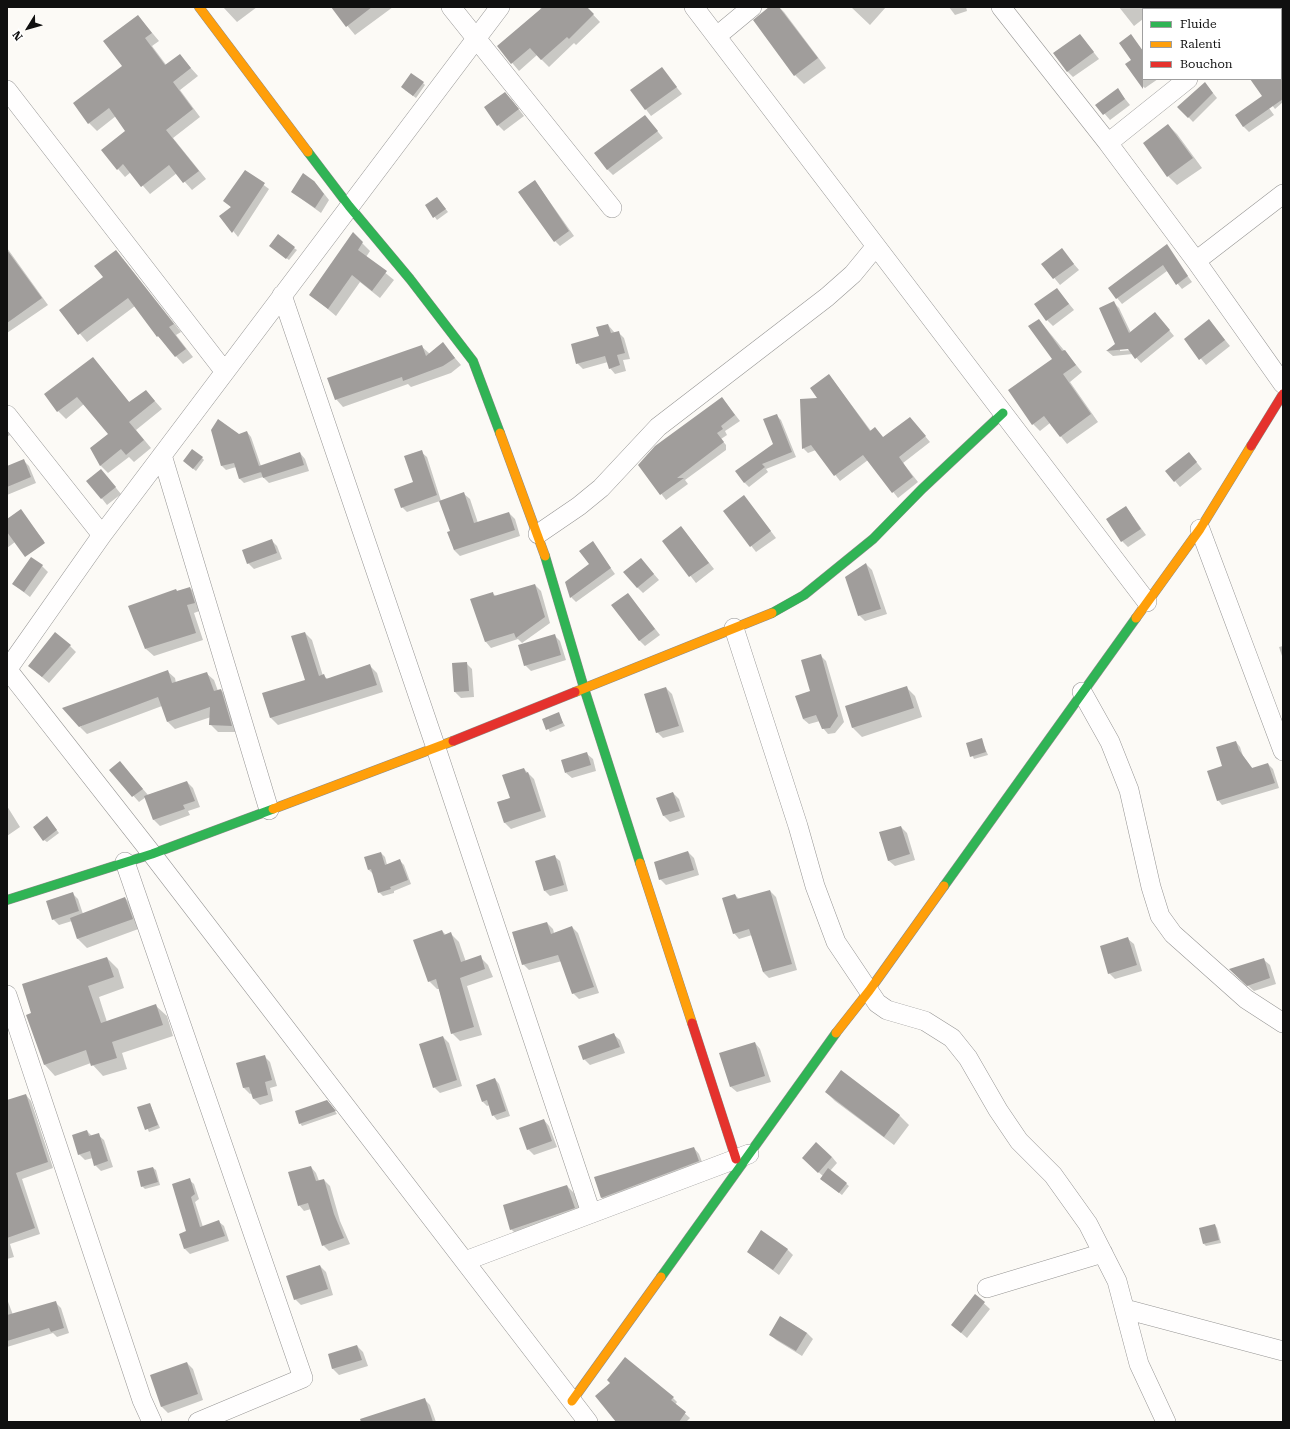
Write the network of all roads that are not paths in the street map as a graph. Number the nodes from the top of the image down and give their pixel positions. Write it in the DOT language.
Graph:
graph roads {
  1 [pos="199,7"];
  2 [pos="451,7"];
  3 [pos="500,7"];
  4 [pos="694,7"];
  5 [pos="752,7"];
  6 [pos="1002,7"];
  7 [pos="717,36"];
  8 [pos="476,39"];
  9 [pos="1187,80"];
  10 [pos="7,90"];
  11 [pos="1108,143"];
  12 [pos="1283,194"];
  13 [pos="349,206"];
  14 [pos="612,208"];
  15 [pos="876,246"];
  16 [pos="1196,261"];
  17 [pos="282,295"];
  18 [pos="225,372"];
  19 [pos="1283,384"];
  20 [pos="1283,394"];
  21 [pos="1003,412"];
  22 [pos="7,415"];
  23 [pos="162,456"];
  24 [pos="1200,529"];
  25 [pos="538,534"];
  26 [pos="102,535"];
  27 [pos="1147,602"];
  28 [pos="734,628"];
  29 [pos="7,669"];
  30 [pos="584,688"];
  31 [pos="1082,692"];
  32 [pos="436,748"];
  33 [pos="1283,751"];
  34 [pos="269,810"];
  35 [pos="152,854"];
  36 [pos="125,862"];
  37 [pos="7,900"];
  38 [pos="869,991"];
  39 [pos="7,995"];
  40 [pos="1283,1023"];
  41 [pos="743,1157"];
  42 [pos="590,1213"];
  43 [pos="1103,1252"];
  44 [pos="465,1261"];
  45 [pos="987,1288"];
  46 [pos="1125,1309"];
  47 [pos="1283,1351"];
  48 [pos="572,1401"];
  49 [pos="152,1422"];
  50 [pos="198,1422"];
  51 [pos="588,1422"];
  52 [pos="1166,1422"];
  1 -- 13 [label="street"];
  2 -- 8 [label="street"];
  3 -- 8 [label="street"];
  4 -- 7 [label="street"];
  5 -- 7 [label="street"];
  6 -- 11 [label="street"];
  7 -- 15 [label="street"];
  8 -- 13 [label="street"];
  8 -- 14 [label="street"];
  9 -- 11 [label="street"];
  10 -- 18 [label="street"];
  11 -- 16 [label="street"];
  12 -- 16 [label="street"];
  13 -- 17 [label="street"];
  13 -- 25 [label="street"];
  15 -- 21 [label="street"];
  15 -- 25 [label="street"];
  16 -- 19 [label="street"];
  17 -- 18 [label="street"];
  17 -- 32 [label="street"];
  18 -- 23 [label="street"];
  20 -- 24 [label="street"];
  21 -- 27 [label="street"];
  21 -- 28 [label="street"];
  22 -- 26 [label="street"];
  23 -- 26 [label="street"];
  23 -- 34 [label="street"];
  24 -- 27 [label="street"];
  24 -- 33 [label="street"];
  25 -- 30 [label="street"];
  26 -- 29 [label="street"];
  27 -- 31 [label="street"];
  28 -- 30 [label="street"];
  28 -- 38 [label="street"];
  29 -- 35 [label="street"];
  30 -- 32 [label="street"];
  30 -- 41 [label="street"];
  31 -- 38 [label="street"];
  31 -- 40 [label="street"];
  32 -- 34 [label="street"];
  32 -- 42 [label="street"];
  34 -- 35 [label="street"];
  35 -- 36 [label="street"];
  35 -- 44 [label="street"];
  36 -- 37 [label="street"];
  36 -- 50 [label="street"];
  38 -- 41 [label="street"];
  38 -- 43 [label="street"];
  39 -- 49 [label="street"];
  41 -- 42 [label="street"];
  41 -- 48 [label="street"];
  42 -- 44 [label="street"];
  43 -- 45 [label="street"];
  43 -- 46 [label="street"];
  44 -- 48 [label="street"];
  46 -- 47 [label="street"];
  46 -- 52 [label="street"];
  48 -- 51 [label="street"];
}
